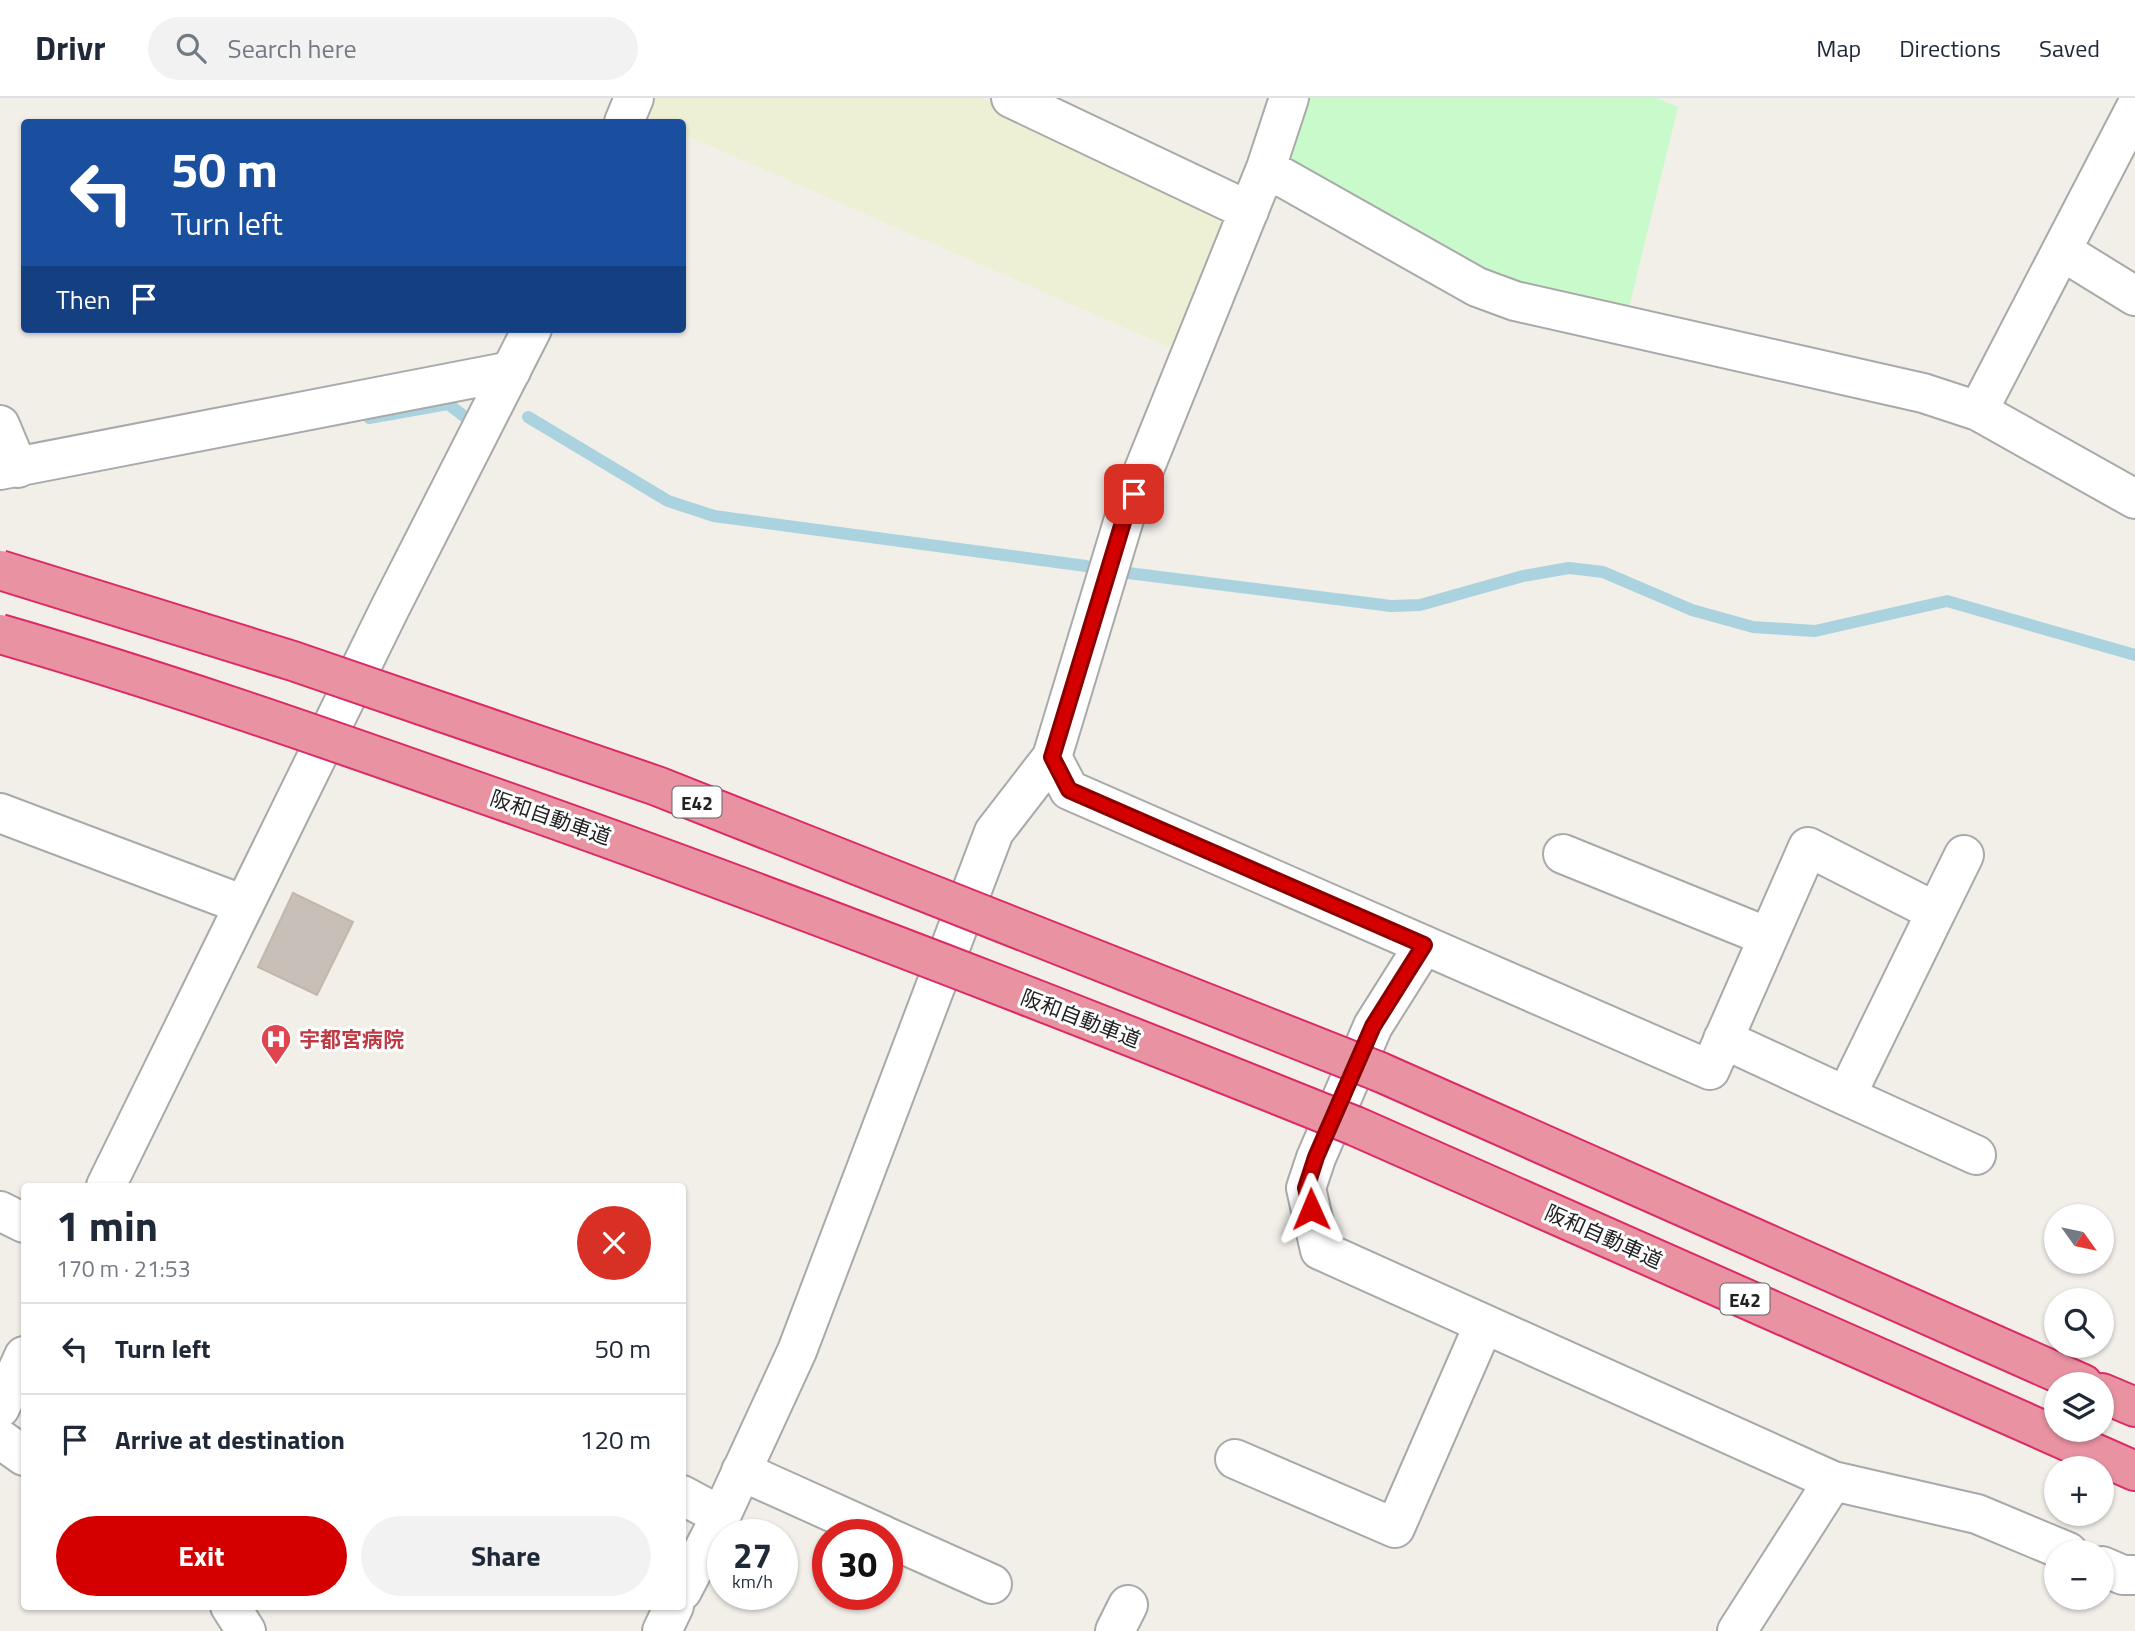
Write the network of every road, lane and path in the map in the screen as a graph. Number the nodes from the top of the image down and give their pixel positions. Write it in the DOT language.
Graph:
graph roads {
  1 [pos="634,98"];
  2 [pos="1011,98"];
  3 [pos="1289,98"];
  4 [pos="2135,109"];
  5 [pos="1067,110"];
  6 [pos="625,119"];
  7 [pos="1266,168"];
  8 [pos="1249,211"];
  9 [pos="2062,251"];
  10 [pos="2135,296"];
  11 [pos="530,333"];
  12 [pos="511,371"];
  13 [pos="1978,411"];
  14 [pos="0,425"];
  15 [pos="9,469"];
  16 [pos="2135,499"];
  17 [pos="0,570"];
  18 [pos="0,634"];
  19 [pos="1052,757"];
  20 [pos="0,813"];
  21 [pos="1563,855"];
  22 [pos="1964,855"];
  23 [pos="244,905"];
  24 [pos="1936,912"];
  25 [pos="1768,937"];
  26 [pos="1424,945"];
  27 [pos="1723,1039"];
  28 [pos="1846,1096"];
  29 [pos="1976,1155"];
  30 [pos="107,1183"];
  31 [pos="0,1211"];
  32 [pos="21,1222"];
  33 [pos="1484,1324"];
  34 [pos="21,1362"];
  35 [pos="2056,1372"];
  36 [pos="2114,1398"];
  37 [pos="0,1408"];
  38 [pos="2135,1408"];
  39 [pos="0,1439"];
  40 [pos="21,1454"];
  41 [pos="1235,1459"];
  42 [pos="741,1471"];
  43 [pos="2135,1471"];
  44 [pos="1833,1481"];
  45 [pos="686,1497"];
  46 [pos="721,1516"];
  47 [pos="847,1519"];
  48 [pos="2044,1542"];
  49 [pos="903,1544"];
  50 [pos="2114,1571"];
  51 [pos="2135,1575"];
  52 [pos="686,1583"];
  53 [pos="992,1584"];
  54 [pos="233,1610"];
  55 [pos="672,1610"];
  56 [pos="246,1631"];
  57 [pos="662,1631"];
  58 [pos="1737,1631"];
  1 -- 6 [label="street"];
  2 -- 5 [label="street"];
  3 -- 7 [label="street"];
  4 -- 9 [label="street"];
  5 -- 8 [label="street"];
  7 -- 8 [label="street"];
  7 -- 13 [label="street"];
  8 -- 19 [label="street"];
  9 -- 10 [label="street"];
  9 -- 13 [label="street"];
  11 -- 12 [label="street"];
  12 -- 15 [label="street"];
  12 -- 23 [label="street"];
  13 -- 16 [label="street"];
  14 -- 15 [label="street"];
  17 -- 35 [label="highway, E42, bridge"];
  18 -- 43 [label="highway, 阪和自動車道 / E42, bridge"];
  19 -- 26 [label="street"];
  19 -- 42 [label="street"];
  20 -- 23 [label="street"];
  21 -- 25 [label="street"];
  22 -- 24 [label="street"];
  23 -- 30 [label="street"];
  24 -- 25 [label="street"];
  24 -- 28 [label="street"];
  25 -- 27 [label="street"];
  26 -- 27 [label="street"];
  26 -- 33 [label="street"];
  27 -- 28 [label="street"];
  28 -- 29 [label="street"];
  31 -- 32 [label="street"];
  33 -- 41 [label="street"];
  33 -- 44 [label="street"];
  34 -- 37 [label="street"];
  36 -- 38 [label="highway"];
  39 -- 40 [label="street"];
  42 -- 46 [label="street"];
  42 -- 47 [label="street"];
  44 -- 48 [label="street"];
  44 -- 58 [label="street"];
  45 -- 46 [label="street"];
  46 -- 52 [label="street"];
  49 -- 53 [label="street"];
  50 -- 51 [label="street"];
  54 -- 56 [label="street"];
  55 -- 57 [label="street"];
}
